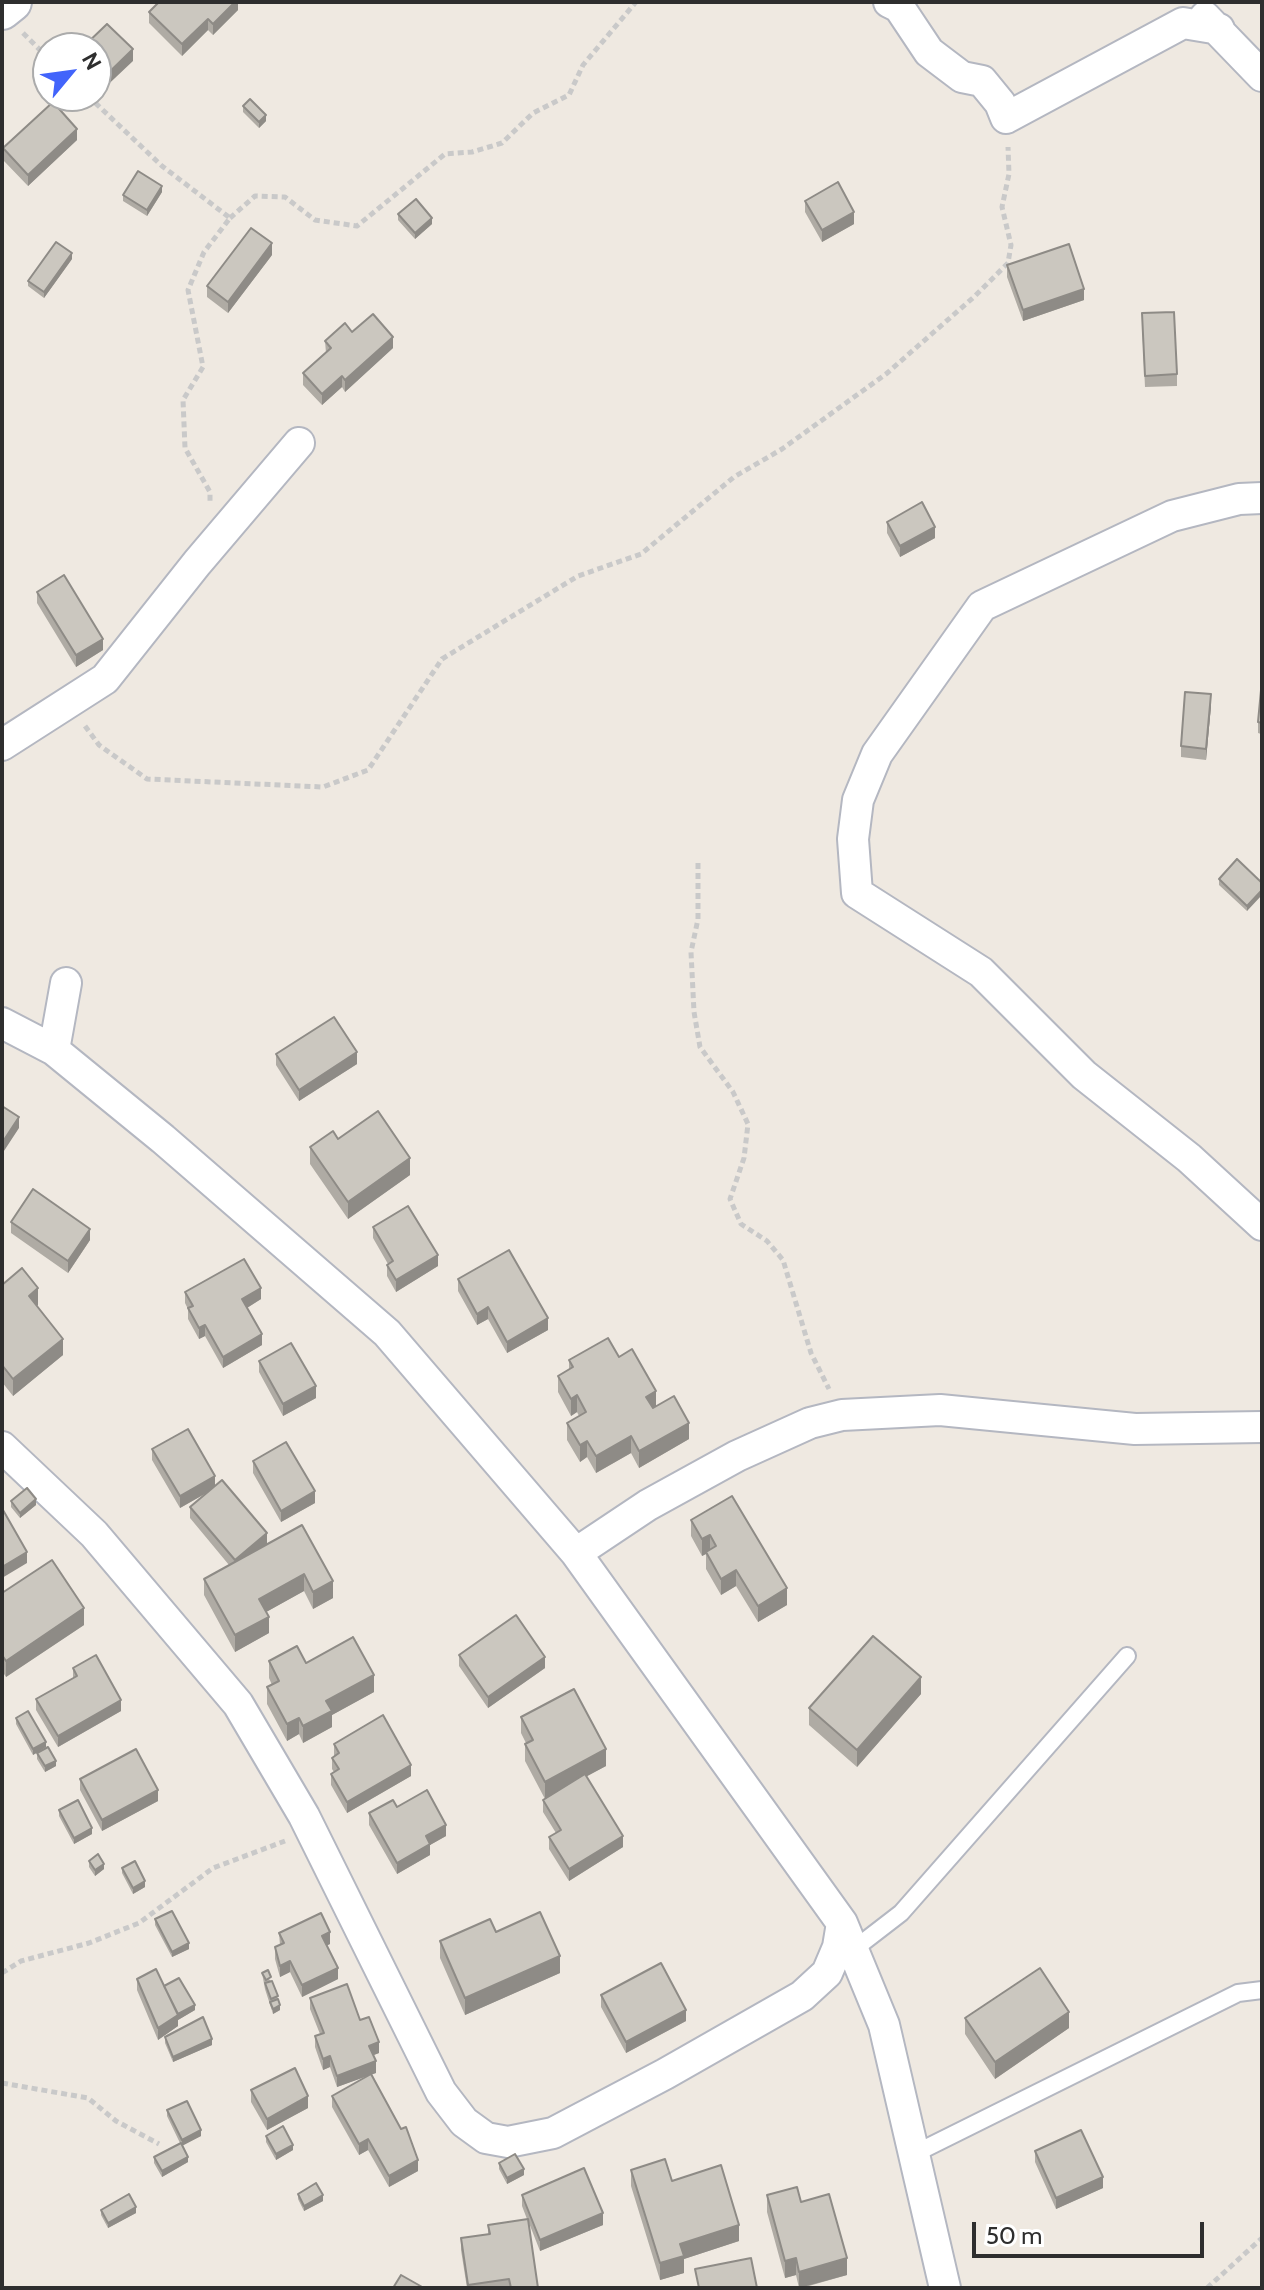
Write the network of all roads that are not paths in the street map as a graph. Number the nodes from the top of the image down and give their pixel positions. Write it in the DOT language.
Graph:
graph roads {
  1 [pos="12,2"];
  2 [pos="889,2"];
  3 [pos="1186,2"];
  4 [pos="2,10"];
  5 [pos="1219,29"];
  6 [pos="1262,76"];
  7 [pos="299,443"];
  8 [pos="1262,498"];
  9 [pos="2,745"];
  10 [pos="66,983"];
  11 [pos="2,1023"];
  12 [pos="54,1050"];
  13 [pos="1262,1225"];
  14 [pos="1262,1427"];
  15 [pos="2,1447"];
  16 [pos="576,1553"];
  17 [pos="1127,1656"];
  18 [pos="848,1936"];
  19 [pos="1262,1990"];
  20 [pos="914,2154"];
  21 [pos="945,2288"];
  1 -- 4 [label="street"];
  2 -- 5 [label="street"];
  3 -- 5 [label="street"];
  5 -- 6 [label="street"];
  7 -- 9 [label="street"];
  8 -- 13 [label="street"];
  10 -- 12 [label="street"];
  11 -- 12 [label="street"];
  12 -- 16 [label="street"];
  14 -- 16 [label="street"];
  15 -- 18 [label="street"];
  16 -- 18 [label="street"];
  17 -- 18 [label="lane"];
  18 -- 20 [label="street"];
  19 -- 20 [label="lane"];
  20 -- 21 [label="street"];
}
